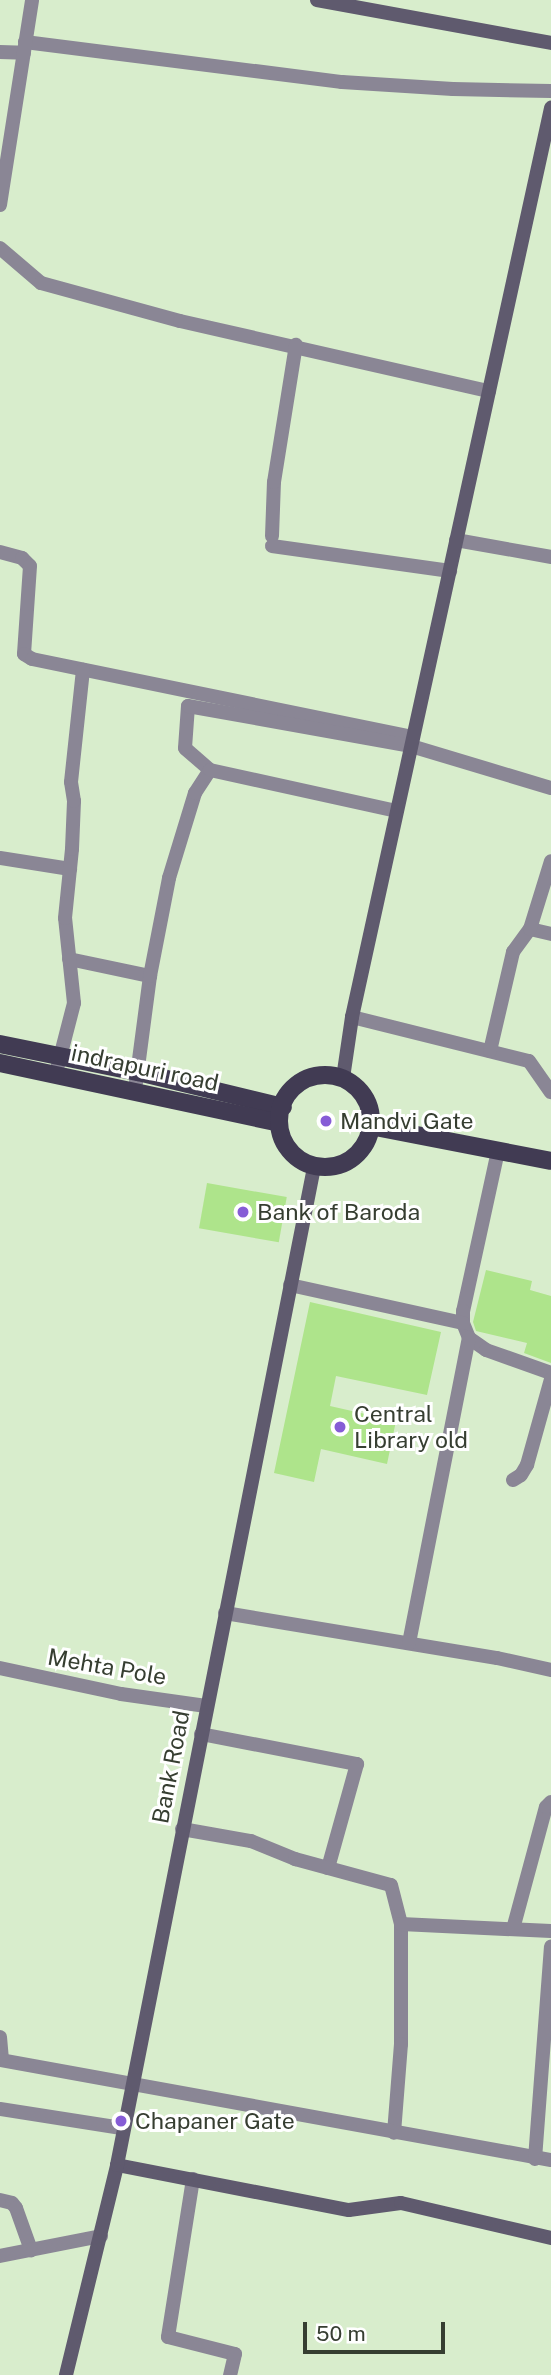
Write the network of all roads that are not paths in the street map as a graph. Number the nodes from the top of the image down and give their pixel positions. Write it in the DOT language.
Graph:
graph roads {
  1 [pos="32,0"];
  2 [pos="317,0"];
  3 [pos="551,43"];
  4 [pos="24,48"];
  5 [pos="0,52"];
  6 [pos="551,91"];
  7 [pos="551,107"];
  8 [pos="0,205"];
  9 [pos="0,248"];
  10 [pos="296,345"];
  11 [pos="489,391"];
  12 [pos="456,540"];
  13 [pos="0,552"];
  14 [pos="551,557"];
  15 [pos="450,571"];
  16 [pos="83,670"];
  17 [pos="412,742"];
  18 [pos="210,770"];
  19 [pos="551,788"];
  20 [pos="397,811"];
  21 [pos="0,858"];
  22 [pos="551,862"];
  23 [pos="70,869"];
  24 [pos="530,929"];
  25 [pos="551,934"];
  26 [pos="69,959"];
  27 [pos="150,976"];
  28 [pos="352,1017"];
  29 [pos="0,1044"];
  30 [pos="490,1051"];
  31 [pos="60,1056"];
  32 [pos="0,1063"];
  33 [pos="138,1072"];
  34 [pos="55,1074"];
  35 [pos="342,1078"];
  36 [pos="135,1090"];
  37 [pos="551,1091"];
  38 [pos="281,1115"];
  39 [pos="370,1126"];
  40 [pos="498,1151"];
  41 [pos="551,1161"];
  42 [pos="314,1167"];
  43 [pos="290,1285"];
  44 [pos="463,1323"];
  45 [pos="469,1338"];
  46 [pos="551,1373"];
  47 [pos="551,1379"];
  48 [pos="513,1480"];
  49 [pos="225,1613"];
  50 [pos="409,1643"];
  51 [pos="0,1668"];
  52 [pos="551,1670"];
  53 [pos="206,1706"];
  54 [pos="201,1734"];
  55 [pos="551,1802"];
  56 [pos="182,1829"];
  57 [pos="328,1868"];
  58 [pos="401,1924"];
  59 [pos="513,1929"];
  60 [pos="551,1931"];
  61 [pos="551,1947"];
  62 [pos="0,2037"];
  63 [pos="1,2060"];
  64 [pos="131,2085"];
  65 [pos="0,2109"];
  66 [pos="122,2127"];
  67 [pos="394,2133"];
  68 [pos="535,2159"];
  69 [pos="551,2160"];
  70 [pos="117,2165"];
  71 [pos="193,2179"];
  72 [pos="0,2200"];
  73 [pos="101,2236"];
  74 [pos="551,2238"];
  75 [pos="31,2250"];
  76 [pos="0,2256"];
  77 [pos="66,2375"];
  78 [pos="230,2375"];
  1 -- 4 [label="street"];
  2 -- 3 [label="main road"];
  4 -- 5 [label="street"];
  4 -- 6 [label="street"];
  4 -- 8 [label="street"];
  7 -- 11 [label="main road"];
  9 -- 10 [label="street"];
  10 -- 11 [label="street"];
  10 -- 15 [label="street"];
  11 -- 12 [label="main road"];
  12 -- 14 [label="street"];
  12 -- 15 [label="main road"];
  13 -- 16 [label="street"];
  15 -- 17 [label="main road"];
  16 -- 17 [label="street"];
  16 -- 23 [label="street"];
  17 -- 18 [label="street"];
  17 -- 19 [label="street"];
  17 -- 20 [label="main road"];
  18 -- 20 [label="street"];
  18 -- 27 [label="street"];
  20 -- 28 [label="main road"];
  21 -- 23 [label="street"];
  22 -- 24 [label="street"];
  23 -- 26 [label="street"];
  24 -- 25 [label="street"];
  24 -- 30 [label="street"];
  26 -- 27 [label="street"];
  26 -- 31 [label="street"];
  27 -- 33 [label="street"];
  28 -- 30 [label="street"];
  28 -- 35 [label="main road"];
  29 -- 31 [label="main road"];
  30 -- 37 [label="street"];
  31 -- 33 [label="main road"];
  31 -- 34 [label="street"];
  32 -- 34 [label="main road, indrapuri road"];
  33 -- 36 [label="street"];
  33 -- 38 [label="main road"];
  34 -- 36 [label="main road, indrapuri road"];
  35 -- 38 [label="main road"];
  35 -- 39 [label="main road"];
  36 -- 38 [label="main road, indrapuri road"];
  38 -- 42 [label="main road"];
  39 -- 40 [label="main road"];
  39 -- 42 [label="main road"];
  40 -- 41 [label="main road"];
  40 -- 44 [label="street"];
  42 -- 43 [label="main road, Bank Road"];
  43 -- 44 [label="street"];
  43 -- 49 [label="main road, Bank Road"];
  44 -- 45 [label="street"];
  45 -- 46 [label="street"];
  45 -- 50 [label="street"];
  47 -- 48 [label="street"];
  49 -- 50 [label="street"];
  49 -- 53 [label="main road, Bank Road"];
  50 -- 52 [label="street"];
  51 -- 53 [label="street, Mehta Pole"];
  53 -- 54 [label="main road, Bank Road"];
  54 -- 56 [label="main road, Bank Road"];
  54 -- 57 [label="street"];
  55 -- 59 [label="street"];
  56 -- 57 [label="street"];
  56 -- 64 [label="main road, Bank Road"];
  57 -- 58 [label="street"];
  58 -- 59 [label="street"];
  58 -- 67 [label="street"];
  59 -- 60 [label="street"];
  61 -- 68 [label="street"];
  62 -- 63 [label="street"];
  63 -- 64 [label="street"];
  64 -- 66 [label="main road, Bank Road"];
  64 -- 67 [label="street"];
  65 -- 66 [label="street"];
  66 -- 70 [label="main road, Bank Road"];
  67 -- 68 [label="street"];
  68 -- 69 [label="street"];
  70 -- 71 [label="main road"];
  70 -- 73 [label="main road, Bank Road"];
  71 -- 74 [label="main road"];
  71 -- 78 [label="street"];
  72 -- 75 [label="street"];
  73 -- 75 [label="street"];
  73 -- 77 [label="main road, Bank Road"];
  75 -- 76 [label="street"];
}
